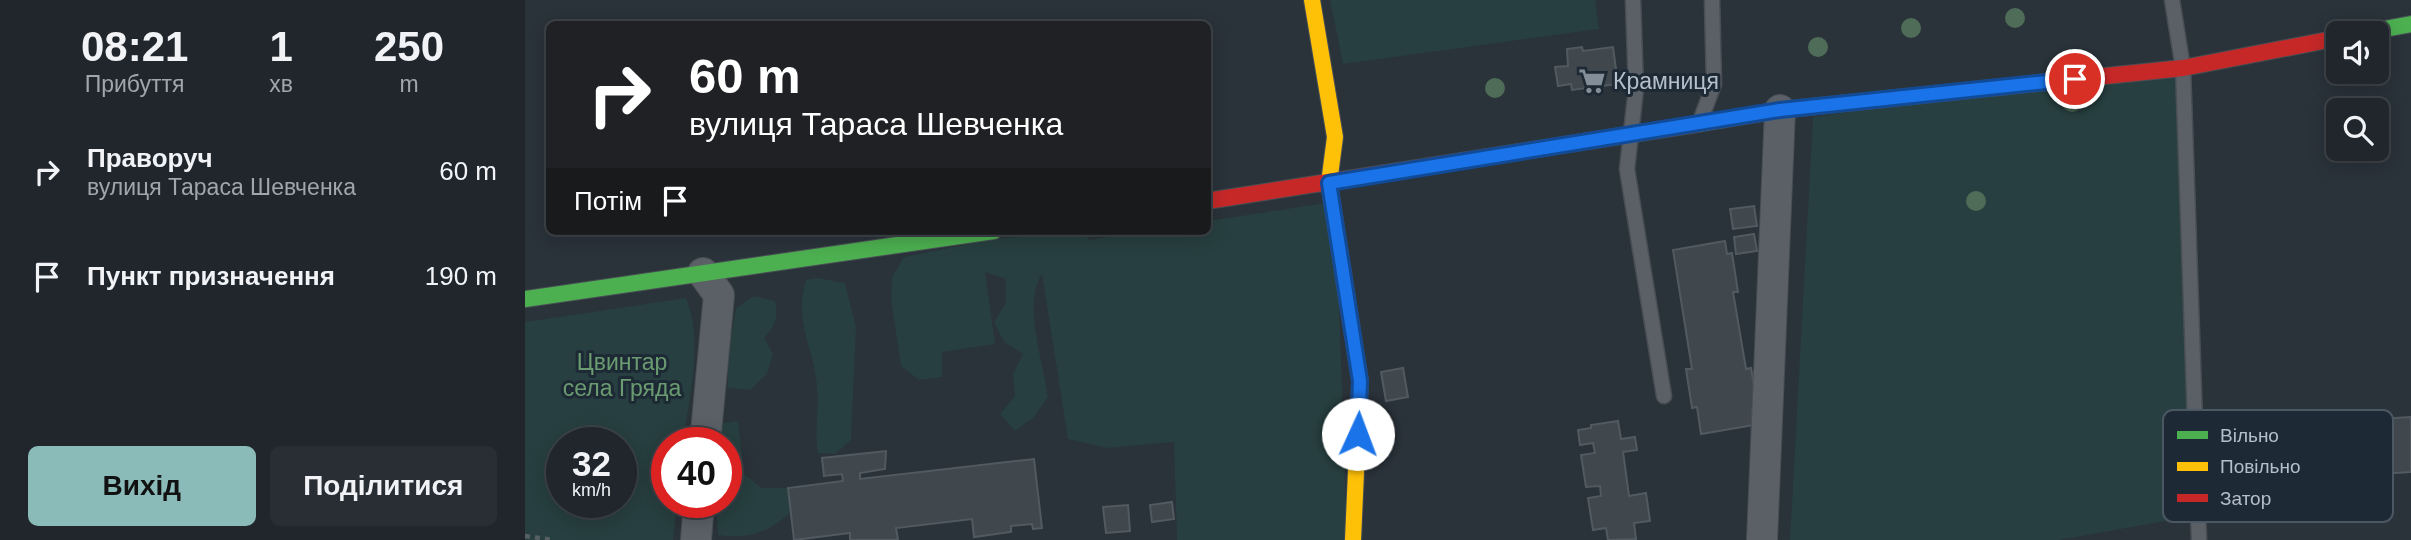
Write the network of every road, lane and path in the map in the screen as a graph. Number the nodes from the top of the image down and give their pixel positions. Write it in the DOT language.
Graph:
graph roads {
  1 [pos="1312,0"];
  2 [pos="1633,0"];
  3 [pos="1712,0"];
  4 [pos="2172,0"];
  5 [pos="2411,24"];
  6 [pos="2389,28"];
  7 [pos="2326,40"];
  8 [pos="2183,68"];
  9 [pos="1780,110"];
  10 [pos="1700,123"];
  11 [pos="1629,134"];
  12 [pos="1329,183"];
  13 [pos="1211,200"];
  14 [pos="966,235"];
  15 [pos="703,273"];
  16 [pos="525,299"];
  17 [pos="1664,396"];
  18 [pos="2195,410"];
  19 [pos="707,427"];
  20 [pos="698,518"];
  21 [pos="2198,522"];
  22 [pos="525,536"];
  23 [pos="542,539"];
  24 [pos="554,540"];
  25 [pos="696,540"];
  26 [pos="1353,540"];
  27 [pos="1762,540"];
  28 [pos="2199,540"];
  1 -- 12 [label="street"];
  2 -- 11 [label="lane"];
  3 -- 10 [label="lane"];
  4 -- 8 [label="lane"];
  5 -- 6 [label="street"];
  7 -- 8 [label="street"];
  8 -- 9 [label="street"];
  8 -- 18 [label="lane"];
  9 -- 10 [label="street"];
  9 -- 27 [label="street"];
  10 -- 11 [label="street"];
  11 -- 12 [label="street"];
  11 -- 17 [label="lane"];
  12 -- 13 [label="street"];
  12 -- 26 [label="street"];
  14 -- 15 [label="street"];
  15 -- 16 [label="street"];
  15 -- 19 [label="street"];
  20 -- 25 [label="street"];
  21 -- 28 [label="lane"];
  22 -- 23 [label="path"];
  23 -- 24 [label="path"];
}
